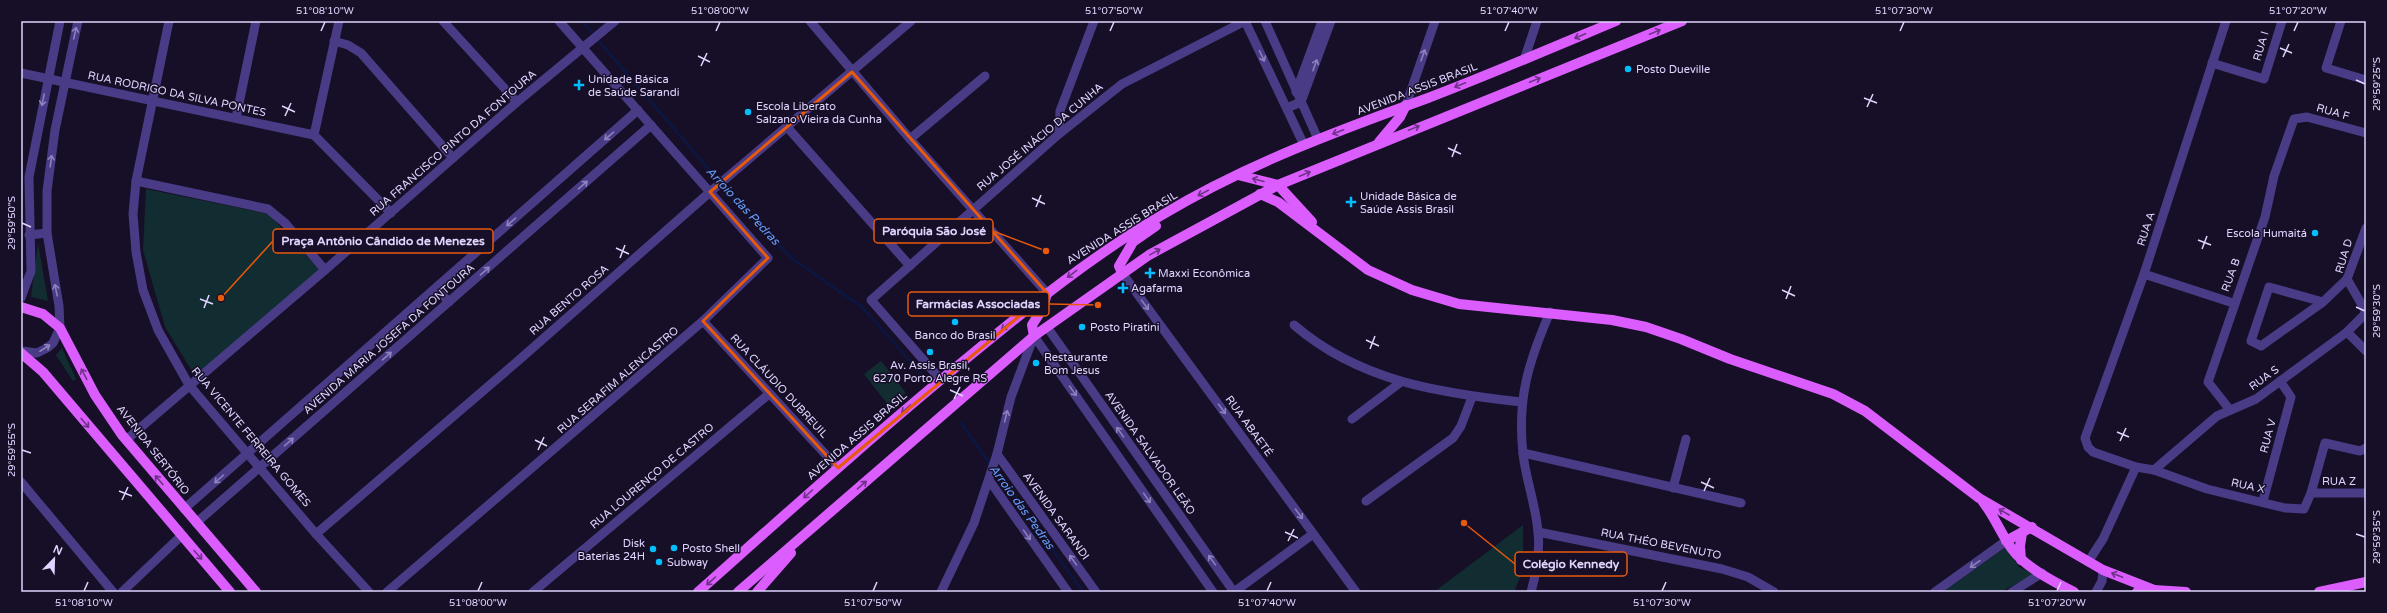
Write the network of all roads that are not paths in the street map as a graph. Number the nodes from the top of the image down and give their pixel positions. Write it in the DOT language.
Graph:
graph roads {
  1 [pos="60,21"];
  2 [pos="78,21"];
  3 [pos="169,21"];
  4 [pos="256,21"];
  5 [pos="339,21"];
  6 [pos="443,21"];
  7 [pos="559,21"];
  8 [pos="615,21"];
  9 [pos="810,21"];
  10 [pos="911,21"];
  11 [pos="1094,21"];
  12 [pos="1245,21"];
  13 [pos="1265,21"];
  14 [pos="1322,21"];
  15 [pos="1331,21"];
  16 [pos="1435,21"];
  17 [pos="1537,21"];
  18 [pos="1616,21"];
  19 [pos="1682,21"];
  20 [pos="2226,21"];
  21 [pos="2282,21"];
  22 [pos="2341,21"];
  23 [pos="334,42"];
  24 [pos="585,46"];
  25 [pos="1524,60"];
  26 [pos="2212,63"];
  27 [pos="852,72"];
  28 [pos="21,73"];
  29 [pos="985,76"];
  30 [pos="48,79"];
  31 [pos="2366,79"];
  32 [pos="65,82"];
  33 [pos="1296,92"];
  34 [pos="1282,98"];
  35 [pos="152,101"];
  36 [pos="517,102"];
  37 [pos="1301,102"];
  38 [pos="1406,105"];
  39 [pos="1287,108"];
  40 [pos="638,110"];
  41 [pos="236,118"];
  42 [pos="2294,119"];
  43 [pos="651,125"];
  44 [pos="787,128"];
  45 [pos="2366,133"];
  46 [pos="1059,134"];
  47 [pos="314,135"];
  48 [pos="910,139"];
  49 [pos="1318,139"];
  50 [pos="1378,143"];
  51 [pos="1304,145"];
  52 [pos="453,158"];
  53 [pos="1238,175"];
  54 [pos="136,181"];
  55 [pos="1278,185"];
  56 [pos="711,191"];
  57 [pos="1260,194"];
  58 [pos="974,210"];
  59 [pos="391,213"];
  60 [pos="1163,214"];
  61 [pos="2366,228"];
  62 [pos="47,233"];
  63 [pos="29,235"];
  64 [pos="1333,245"];
  65 [pos="910,266"];
  66 [pos="325,270"];
  67 [pos="1122,273"];
  68 [pos="2144,274"];
  69 [pos="2347,279"];
  70 [pos="436,288"];
  71 [pos="1047,292"];
  72 [pos="21,298"];
  73 [pos="449,302"];
  74 [pos="2323,302"];
  75 [pos="2233,303"];
  76 [pos="21,307"];
  77 [pos="1550,312"];
  78 [pos="2366,313"];
  79 [pos="703,321"];
  80 [pos="1294,325"];
  81 [pos="1047,327"];
  82 [pos="60,328"];
  83 [pos="2347,332"];
  84 [pos="1034,336"];
  85 [pos="2366,351"];
  86 [pos="21,352"];
  87 [pos="941,380"];
  88 [pos="2280,381"];
  89 [pos="1401,382"];
  90 [pos="190,384"];
  91 [pos="769,394"];
  92 [pos="1472,397"];
  93 [pos="1521,402"];
  94 [pos="2230,410"];
  95 [pos="1352,419"];
  96 [pos="1686,439"];
  97 [pos="126,440"];
  98 [pos="2086,443"];
  99 [pos="1131,448"];
  100 [pos="2366,448"];
  101 [pos="248,453"];
  102 [pos="1523,453"];
  103 [pos="996,457"];
  104 [pos="1118,457"];
  105 [pos="260,467"];
  106 [pos="2136,467"];
  107 [pos="838,468"];
  108 [pos="2154,470"];
  109 [pos="990,477"];
  110 [pos="21,482"];
  111 [pos="1673,488"];
  112 [pos="2312,493"];
  113 [pos="2366,493"];
  114 [pos="1979,498"];
  115 [pos="1366,501"];
  116 [pos="2263,501"];
  117 [pos="1741,503"];
  118 [pos="184,510"];
  119 [pos="196,523"];
  120 [pos="2032,527"];
  121 [pos="811,529"];
  122 [pos="1538,532"];
  123 [pos="2022,533"];
  124 [pos="316,534"];
  125 [pos="1313,534"];
  126 [pos="181,536"];
  127 [pos="2006,541"];
  128 [pos="2021,560"];
  129 [pos="2088,562"];
  130 [pos="2103,570"];
  131 [pos="2042,573"];
  132 [pos="2366,582"];
  133 [pos="2062,589"];
  134 [pos="1064,590"];
  135 [pos="2154,590"];
  136 [pos="113,592"];
  137 [pos="122,592"];
  138 [pos="230,592"];
  139 [pos="256,592"];
  140 [pos="369,592"];
  141 [pos="387,592"];
  142 [pos="533,592"];
  143 [pos="698,592"];
  144 [pos="738,592"];
  145 [pos="757,592"];
  146 [pos="941,592"];
  147 [pos="1096,592"];
  148 [pos="1213,592"];
  149 [pos="1234,592"];
  150 [pos="1356,592"];
  151 [pos="1531,592"];
  152 [pos="1774,592"];
  153 [pos="1935,592"];
  154 [pos="2012,592"];
  155 [pos="2074,592"];
  156 [pos="2096,592"];
  157 [pos="2137,592"];
  158 [pos="2186,592"];
  159 [pos="2319,592"];
  1 -- 30 [label="street"];
  32 -- 2 [label="street, one-way"];
  3 -- 35 [label="street, RUA VICENTE FERREIRA GOMES"];
  4 -- 41 [label="street"];
  5 -- 23 [label="street"];
  6 -- 36 [label="street"];
  7 -- 24 [label="street"];
  8 -- 24 [label="street, RUA FRANCISCO PINTO DA FONTOURA"];
  9 -- 27 [label="street"];
  10 -- 27 [label="street, RUA BENTO ROSA"];
  11 -- 46 [label="street"];
  12 -- 34 [label="street, one-way"];
  12 -- 46 [label="street, RUA JOSÉ INÁCIO DA CUNHA"];
  13 -- 33 [label="street"];
  14 -- 33 [label="street"];
  37 -- 15 [label="street, one-way"];
  38 -- 16 [label="street, one-way"];
  17 -- 25 [label="street"];
  18 -- 25 [label="main road, AVENIDA ASSIS BRASIL, one-way"];
  50 -- 19 [label="main road, one-way"];
  20 -- 26 [label="street, RUA A"];
  21 -- 26 [label="street, RUA I"];
  22 -- 31 [label="street"];
  23 -- 47 [label="street"];
  23 -- 52 [label="street"];
  24 -- 36 [label="street, RUA FRANCISCO PINTO DA FONTOURA"];
  24 -- 40 [label="street"];
  25 -- 38 [label="main road, AVENIDA ASSIS BRASIL, one-way"];
  26 -- 68 [label="street, RUA A"];
  27 -- 44 [label="street, RUA BENTO ROSA"];
  27 -- 48 [label="street"];
  28 -- 30 [label="street, RUA RODRIGO DA SILVA PONTES"];
  29 -- 48 [label="street"];
  30 -- 32 [label="street, RUA RODRIGO DA SILVA PONTES"];
  30 -- 63 [label="street, one-way"];
  32 -- 35 [label="street, RUA RODRIGO DA SILVA PONTES"];
  62 -- 32 [label="street, one-way"];
  33 -- 34 [label="street"];
  33 -- 37 [label="street"];
  34 -- 39 [label="street"];
  35 -- 41 [label="street, RUA RODRIGO DA SILVA PONTES"];
  35 -- 54 [label="street, RUA VICENTE FERREIRA GOMES"];
  36 -- 52 [label="street, RUA FRANCISCO PINTO DA FONTOURA"];
  37 -- 39 [label="street"];
  37 -- 49 [label="street"];
  38 -- 49 [label="main road, AVENIDA ASSIS BRASIL, one-way"];
  38 -- 50 [label="main road"];
  39 -- 51 [label="street"];
  40 -- 43 [label="street"];
  40 -- 70 [label="street, AVENIDA MARIA JOSEFA DA FONTOURA, one-way"];
  41 -- 47 [label="street, RUA RODRIGO DA SILVA PONTES"];
  42 -- 45 [label="street, RUA F"];
  42 -- 75 [label="street, RUA B"];
  43 -- 56 [label="street"];
  73 -- 43 [label="street, AVENIDA MARIA JOSEFA DA FONTOURA, one-way"];
  44 -- 56 [label="street, RUA BENTO ROSA"];
  44 -- 65 [label="street"];
  46 -- 58 [label="street, RUA JOSÉ INÁCIO DA CUNHA"];
  47 -- 59 [label="street"];
  48 -- 58 [label="street"];
  49 -- 51 [label="main road, AVENIDA ASSIS BRASIL"];
  55 -- 50 [label="main road, one-way"];
  51 -- 53 [label="main road, AVENIDA ASSIS BRASIL"];
  52 -- 59 [label="street, RUA FRANCISCO PINTO DA FONTOURA"];
  55 -- 53 [label="main road, one-way"];
  53 -- 60 [label="main road, AVENIDA ASSIS BRASIL, one-way"];
  54 -- 66 [label="street"];
  54 -- 90 [label="street, RUA VICENTE FERREIRA GOMES"];
  55 -- 57 [label="main road"];
  55 -- 64 [label="main road"];
  56 -- 79 [label="street, RUA SERAFIM ALENCASTRO"];
  56 -- 124 [label="street, RUA BENTO ROSA"];
  57 -- 64 [label="main road"];
  67 -- 57 [label="main road, one-way"];
  58 -- 65 [label="street, RUA JOSÉ INÁCIO DA CUNHA"];
  58 -- 71 [label="street"];
  59 -- 66 [label="street, RUA FRANCISCO PINTO DA FONTOURA"];
  60 -- 67 [label="main road"];
  60 -- 71 [label="main road, AVENIDA ASSIS BRASIL, one-way"];
  61 -- 69 [label="street, RUA D"];
  62 -- 63 [label="street"];
  82 -- 62 [label="street, one-way"];
  63 -- 72 [label="street"];
  64 -- 77 [label="main road"];
  65 -- 87 [label="street, RUA JOSÉ INÁCIO DA CUNHA"];
  66 -- 90 [label="street, RUA FRANCISCO PINTO DA FONTOURA"];
  67 -- 81 [label="main road"];
  67 -- 125 [label="street, RUA ABAETÉ, one-way"];
  68 -- 75 [label="street"];
  68 -- 98 [label="street, RUA A"];
  69 -- 74 [label="street"];
  69 -- 78 [label="street, RUA D"];
  70 -- 73 [label="street"];
  70 -- 101 [label="street, AVENIDA MARIA JOSEFA DA FONTOURA"];
  71 -- 84 [label="main road"];
  71 -- 87 [label="main road, AVENIDA ASSIS BRASIL, one-way"];
  105 -- 73 [label="street, AVENIDA MARIA JOSEFA DA FONTOURA, one-way"];
  74 -- 74 [label="street"];
  75 -- 94 [label="street, RUA B"];
  76 -- 82 [label="main road, AVENIDA SERTÓRIO"];
  77 -- 93 [label="street"];
  77 -- 114 [label="main road"];
  78 -- 83 [label="street, RUA S"];
  79 -- 91 [label="street, RUA CLÁUDIO DUBREUIL"];
  79 -- 141 [label="street, RUA SERAFIM ALENCASTRO"];
  80 -- 89 [label="street"];
  81 -- 84 [label="main road"];
  99 -- 81 [label="street, AVENIDA SALVADOR LEÃO, one-way"];
  86 -- 82 [label="street, one-way"];
  97 -- 82 [label="main road, AVENIDA SERTÓRIO, one-way"];
  83 -- 85 [label="street"];
  83 -- 88 [label="street, RUA S"];
  103 -- 84 [label="street, one-way"];
  84 -- 104 [label="street, one-way"];
  121 -- 84 [label="main road, one-way"];
  86 -- 126 [label="main road, one-way"];
  87 -- 107 [label="main road, AVENIDA ASSIS BRASIL, one-way"];
  88 -- 94 [label="street, RUA S"];
  88 -- 116 [label="street, RUA V"];
  89 -- 92 [label="street"];
  89 -- 95 [label="street"];
  90 -- 97 [label="street, RUA FRANCISCO PINTO DA FONTOURA"];
  90 -- 101 [label="street, RUA VICENTE FERREIRA GOMES"];
  91 -- 107 [label="street, RUA CLÁUDIO DUBREUIL"];
  91 -- 142 [label="street, RUA LOURENÇO DE CASTRO"];
  92 -- 93 [label="street"];
  92 -- 115 [label="street"];
  93 -- 102 [label="street"];
  94 -- 108 [label="street, RUA S"];
  96 -- 111 [label="street"];
  118 -- 97 [label="main road, AVENIDA SERTÓRIO, one-way"];
  98 -- 106 [label="street, RUA X"];
  99 -- 104 [label="street"];
  149 -- 99 [label="street, AVENIDA SALVADOR LEÃO, one-way"];
  100 -- 112 [label="street, RUA X"];
  101 -- 105 [label="street, RUA VICENTE FERREIRA GOMES"];
  101 -- 118 [label="street, AVENIDA MARIA JOSEFA DA FONTOURA, one-way"];
  102 -- 111 [label="street"];
  102 -- 122 [label="street"];
  103 -- 109 [label="street"];
  147 -- 103 [label="street, AVENIDA SARANDI, one-way"];
  104 -- 148 [label="street, one-way"];
  105 -- 119 [label="street, AVENIDA MARIA JOSEFA DA FONTOURA"];
  105 -- 124 [label="street, RUA VICENTE FERREIRA GOMES"];
  106 -- 108 [label="street, RUA X"];
  106 -- 129 [label="street"];
  107 -- 143 [label="main road, AVENIDA ASSIS BRASIL, one-way"];
  108 -- 116 [label="street, RUA X"];
  109 -- 134 [label="street, one-way"];
  109 -- 146 [label="street"];
  110 -- 136 [label="street"];
  111 -- 117 [label="street"];
  112 -- 113 [label="street, RUA Z"];
  112 -- 116 [label="street, RUA X"];
  120 -- 114 [label="main road, one-way"];
  114 -- 127 [label="main road"];
  118 -- 119 [label="main road, AVENIDA SERTÓRIO"];
  119 -- 139 [label="main road, AVENIDA SERTÓRIO"];
  120 -- 123 [label="main road"];
  120 -- 129 [label="main road"];
  121 -- 144 [label="main road"];
  121 -- 145 [label="main road"];
  122 -- 151 [label="street"];
  122 -- 152 [label="street, RUA THÉO BEVENUTO"];
  123 -- 127 [label="main road"];
  123 -- 128 [label="main road"];
  124 -- 140 [label="street, RUA VICENTE FERREIRA GOMES"];
  125 -- 149 [label="street"];
  125 -- 150 [label="street, RUA ABAETÉ"];
  126 -- 137 [label="street"];
  126 -- 138 [label="main road, one-way"];
  127 -- 128 [label="main road"];
  127 -- 153 [label="street, one-way"];
  128 -- 131 [label="main road"];
  129 -- 130 [label="main road"];
  135 -- 130 [label="main road, one-way"];
  130 -- 156 [label="street"];
  131 -- 133 [label="main road"];
  131 -- 154 [label="street"];
  132 -- 159 [label="main road"];
  133 -- 155 [label="main road"];
  135 -- 157 [label="main road"];
  135 -- 158 [label="main road"];
}
